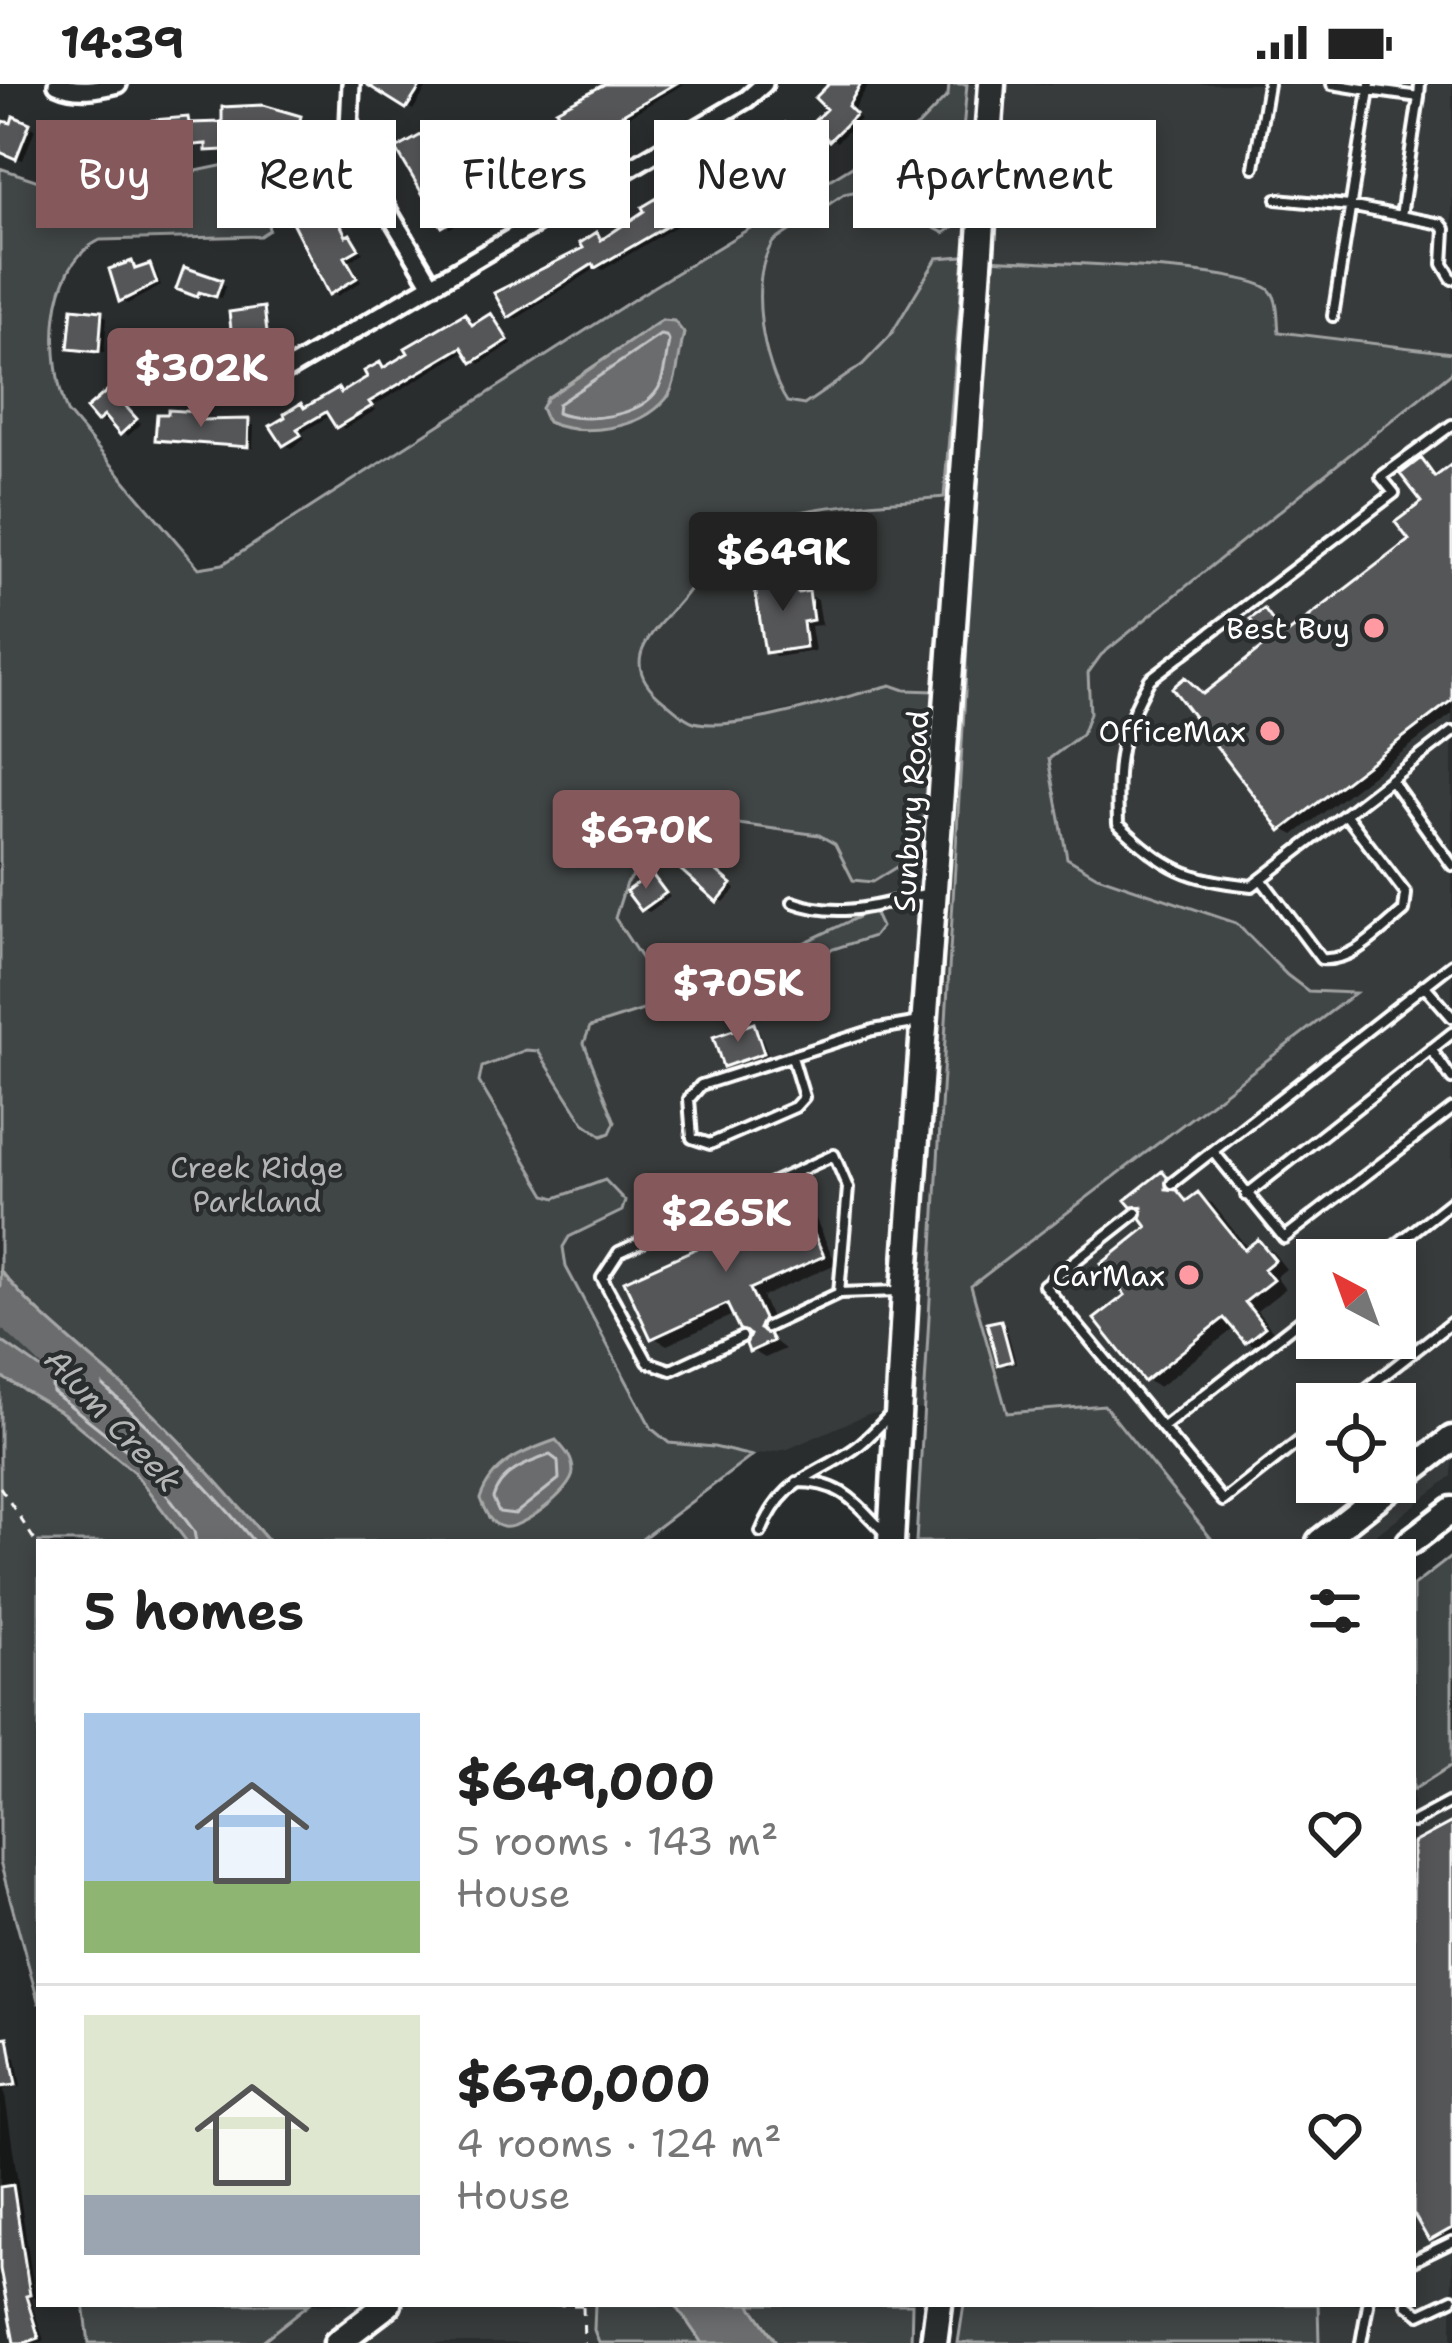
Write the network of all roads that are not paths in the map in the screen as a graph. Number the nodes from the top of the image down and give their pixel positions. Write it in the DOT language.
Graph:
graph roads {
  1 [pos="56,84"];
  2 [pos="118,84"];
  3 [pos="351,84"];
  4 [pos="764,84"];
  5 [pos="992,84"];
  6 [pos="1268,84"];
  7 [pos="1332,84"];
  8 [pos="1420,84"];
  9 [pos="1369,87"];
  10 [pos="1419,97"];
  11 [pos="1254,167"];
  12 [pos="1277,199"];
  13 [pos="1349,206"];
  14 [pos="1401,216"];
  15 [pos="1452,279"];
  16 [pos="432,285"];
  17 [pos="1333,316"];
  18 [pos="161,352"];
  19 [pos="1452,425"];
  20 [pos="1452,732"];
  21 [pos="1391,780"];
  22 [pos="1346,815"];
  23 [pos="1452,865"];
  24 [pos="1261,878"];
  25 [pos="936,891"];
  26 [pos="794,902"];
  27 [pos="1452,964"];
  28 [pos="1424,985"];
  29 [pos="1452,1017"];
  30 [pos="927,1020"];
  31 [pos="1452,1033"];
  32 [pos="1431,1049"];
  33 [pos="792,1057"];
  34 [pos="1452,1079"];
  35 [pos="1452,1109"];
  36 [pos="1213,1151"];
  37 [pos="1172,1184"];
  38 [pos="1246,1195"];
  39 [pos="1452,1201"];
  40 [pos="1136,1213"];
  41 [pos="1403,1239"];
  42 [pos="905,1291"];
  43 [pos="839,1293"];
  44 [pos="1452,1322"];
  45 [pos="1296,1323"];
  46 [pos="767,1327"];
  47 [pos="742,1337"];
  48 [pos="1374,1383"];
  49 [pos="899,1405"];
  50 [pos="1163,1427"];
  51 [pos="1452,1439"];
  52 [pos="1296,1444"];
  53 [pos="795,1481"];
  54 [pos="1452,1510"];
  55 [pos="760,1532"];
  56 [pos="889,1539"];
  57 [pos="891,1539"];
  58 [pos="1324,1539"];
  59 [pos="1415,1539"];
  60 [pos="1452,1801"];
  61 [pos="1416,1820"];
  62 [pos="1452,2242"];
  63 [pos="1416,2260"];
  64 [pos="1452,2300"];
  65 [pos="384,2307"];
  66 [pos="939,2307"];
  67 [pos="1367,2307"];
  68 [pos="1411,2307"];
  69 [pos="337,2343"];
  70 [pos="934,2343"];
  71 [pos="1360,2343"];
  1 -- 2 [label="street"];
  3 -- 16 [label="street"];
  4 -- 16 [label="street"];
  5 -- 25 [label="main road, Sunbury Road"];
  6 -- 11 [label="lane"];
  7 -- 9 [label="lane"];
  8 -- 10 [label="lane"];
  9 -- 10 [label="lane"];
  9 -- 13 [label="lane"];
  10 -- 14 [label="lane"];
  12 -- 13 [label="lane"];
  13 -- 14 [label="lane"];
  13 -- 17 [label="lane"];
  14 -- 15 [label="lane"];
  16 -- 18 [label="street"];
  19 -- 24 [label="lane"];
  20 -- 21 [label="lane"];
  21 -- 22 [label="lane"];
  21 -- 23 [label="lane"];
  22 -- 24 [label="lane"];
  22 -- 24 [label="lane"];
  25 -- 26 [label="lane"];
  25 -- 30 [label="main road, Sunbury Road"];
  27 -- 28 [label="lane"];
  28 -- 29 [label="lane"];
  28 -- 36 [label="lane"];
  30 -- 33 [label="lane"];
  30 -- 42 [label="main road, Sunbury Road"];
  31 -- 32 [label="lane"];
  32 -- 34 [label="lane"];
  32 -- 38 [label="lane"];
  33 -- 33 [label="lane"];
  35 -- 38 [label="lane"];
  36 -- 37 [label="lane"];
  36 -- 38 [label="lane"];
  39 -- 41 [label="lane"];
  40 -- 50 [label="lane"];
  42 -- 43 [label="lane"];
  42 -- 49 [label="main road, Sunbury Road"];
  43 -- 46 [label="lane"];
  43 -- 47 [label="lane"];
  44 -- 48 [label="lane"];
  45 -- 50 [label="lane"];
  49 -- 53 [label="lane"];
  49 -- 57 [label="main road, Sunbury Road"];
  50 -- 52 [label="lane"];
  51 -- 58 [label="main road"];
  53 -- 55 [label="lane"];
  53 -- 56 [label="lane"];
  54 -- 59 [label="main road"];
  60 -- 61 [label="lane"];
  62 -- 63 [label="lane"];
  64 -- 68 [label="lane"];
  65 -- 69 [label="main road"];
  66 -- 70 [label="main road"];
  67 -- 71 [label="lane"];
}
